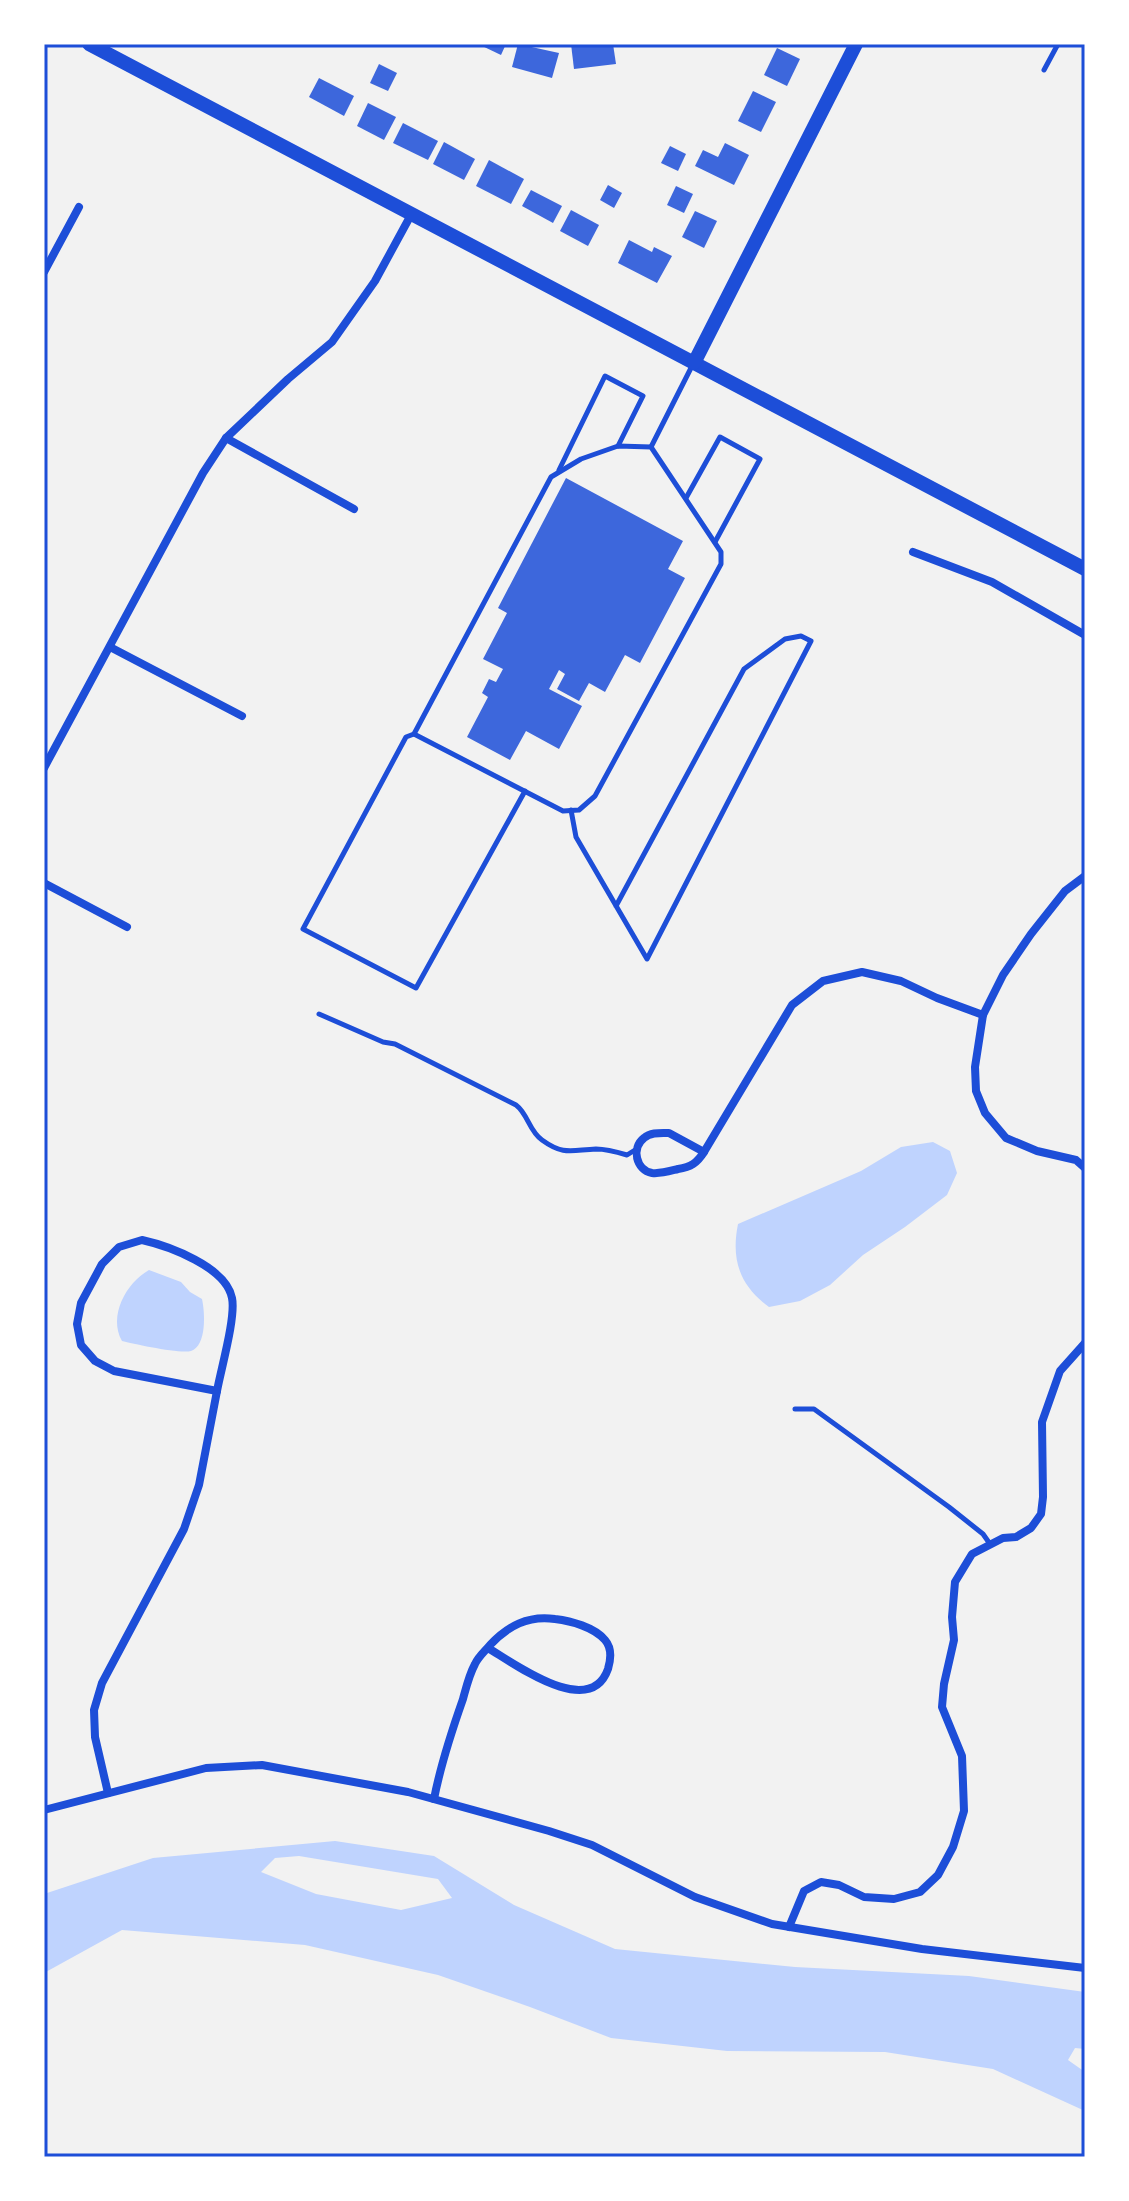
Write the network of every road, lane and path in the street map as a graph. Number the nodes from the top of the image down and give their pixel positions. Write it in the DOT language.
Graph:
graph roads {
  1 [pos="89,44"];
  2 [pos="856,44"];
  3 [pos="1058,44"];
  4 [pos="1044,70"];
  5 [pos="79,207"];
  6 [pos="412,213"];
  7 [pos="44,272"];
  8 [pos="694,363"];
  9 [pos="226,438"];
  10 [pos="618,446"];
  11 [pos="651,447"];
  12 [pos="559,471"];
  13 [pos="686,498"];
  14 [pos="354,509"];
  15 [pos="715,542"];
  16 [pos="913,552"];
  17 [pos="1085,569"];
  18 [pos="1085,635"];
  19 [pos="110,647"];
  20 [pos="242,716"];
  21 [pos="414,734"];
  22 [pos="44,768"];
  23 [pos="525,791"];
  24 [pos="571,810"];
  25 [pos="1085,876"];
  26 [pos="44,883"];
  27 [pos="616,906"];
  28 [pos="127,927"];
  29 [pos="319,1014"];
  30 [pos="983,1015"];
  31 [pos="636,1150"];
  32 [pos="704,1152"];
  33 [pos="1085,1168"];
  34 [pos="1085,1343"];
  35 [pos="217,1391"];
  36 [pos="795,1409"];
  37 [pos="990,1544"];
  38 [pos="488,1648"];
  39 [pos="108,1793"];
  40 [pos="434,1799"];
  41 [pos="44,1810"];
  42 [pos="789,1927"];
  43 [pos="1085,1968"];
  1 -- 6 [label="main road"];
  2 -- 8 [label="main road"];
  3 -- 4 [label="lane"];
  5 -- 7 [label="street"];
  6 -- 8 [label="main road"];
  6 -- 9 [label="street"];
  8 -- 11 [label="lane"];
  8 -- 17 [label="main road"];
  9 -- 14 [label="street"];
  9 -- 19 [label="street"];
  10 -- 11 [label="lane"];
  10 -- 12 [label="lane"];
  10 -- 12 [label="lane"];
  11 -- 13 [label="lane"];
  12 -- 21 [label="lane"];
  13 -- 15 [label="lane"];
  13 -- 15 [label="lane"];
  15 -- 24 [label="lane"];
  16 -- 18 [label="street"];
  19 -- 20 [label="street"];
  19 -- 22 [label="street"];
  21 -- 23 [label="lane"];
  21 -- 23 [label="lane"];
  23 -- 24 [label="lane"];
  24 -- 27 [label="lane"];
  25 -- 30 [label="street"];
  26 -- 28 [label="street"];
  27 -- 27 [label="lane"];
  29 -- 31 [label="lane"];
  30 -- 32 [label="street"];
  30 -- 33 [label="street"];
  31 -- 32 [label="street"];
  31 -- 32 [label="street"];
  34 -- 37 [label="street"];
  35 -- 35 [label="street"];
  35 -- 39 [label="street"];
  36 -- 37 [label="lane"];
  37 -- 42 [label="street"];
  38 -- 38 [label="street"];
  38 -- 40 [label="street"];
  39 -- 40 [label="street"];
  39 -- 41 [label="street"];
  40 -- 42 [label="street"];
  42 -- 43 [label="street"];
}
